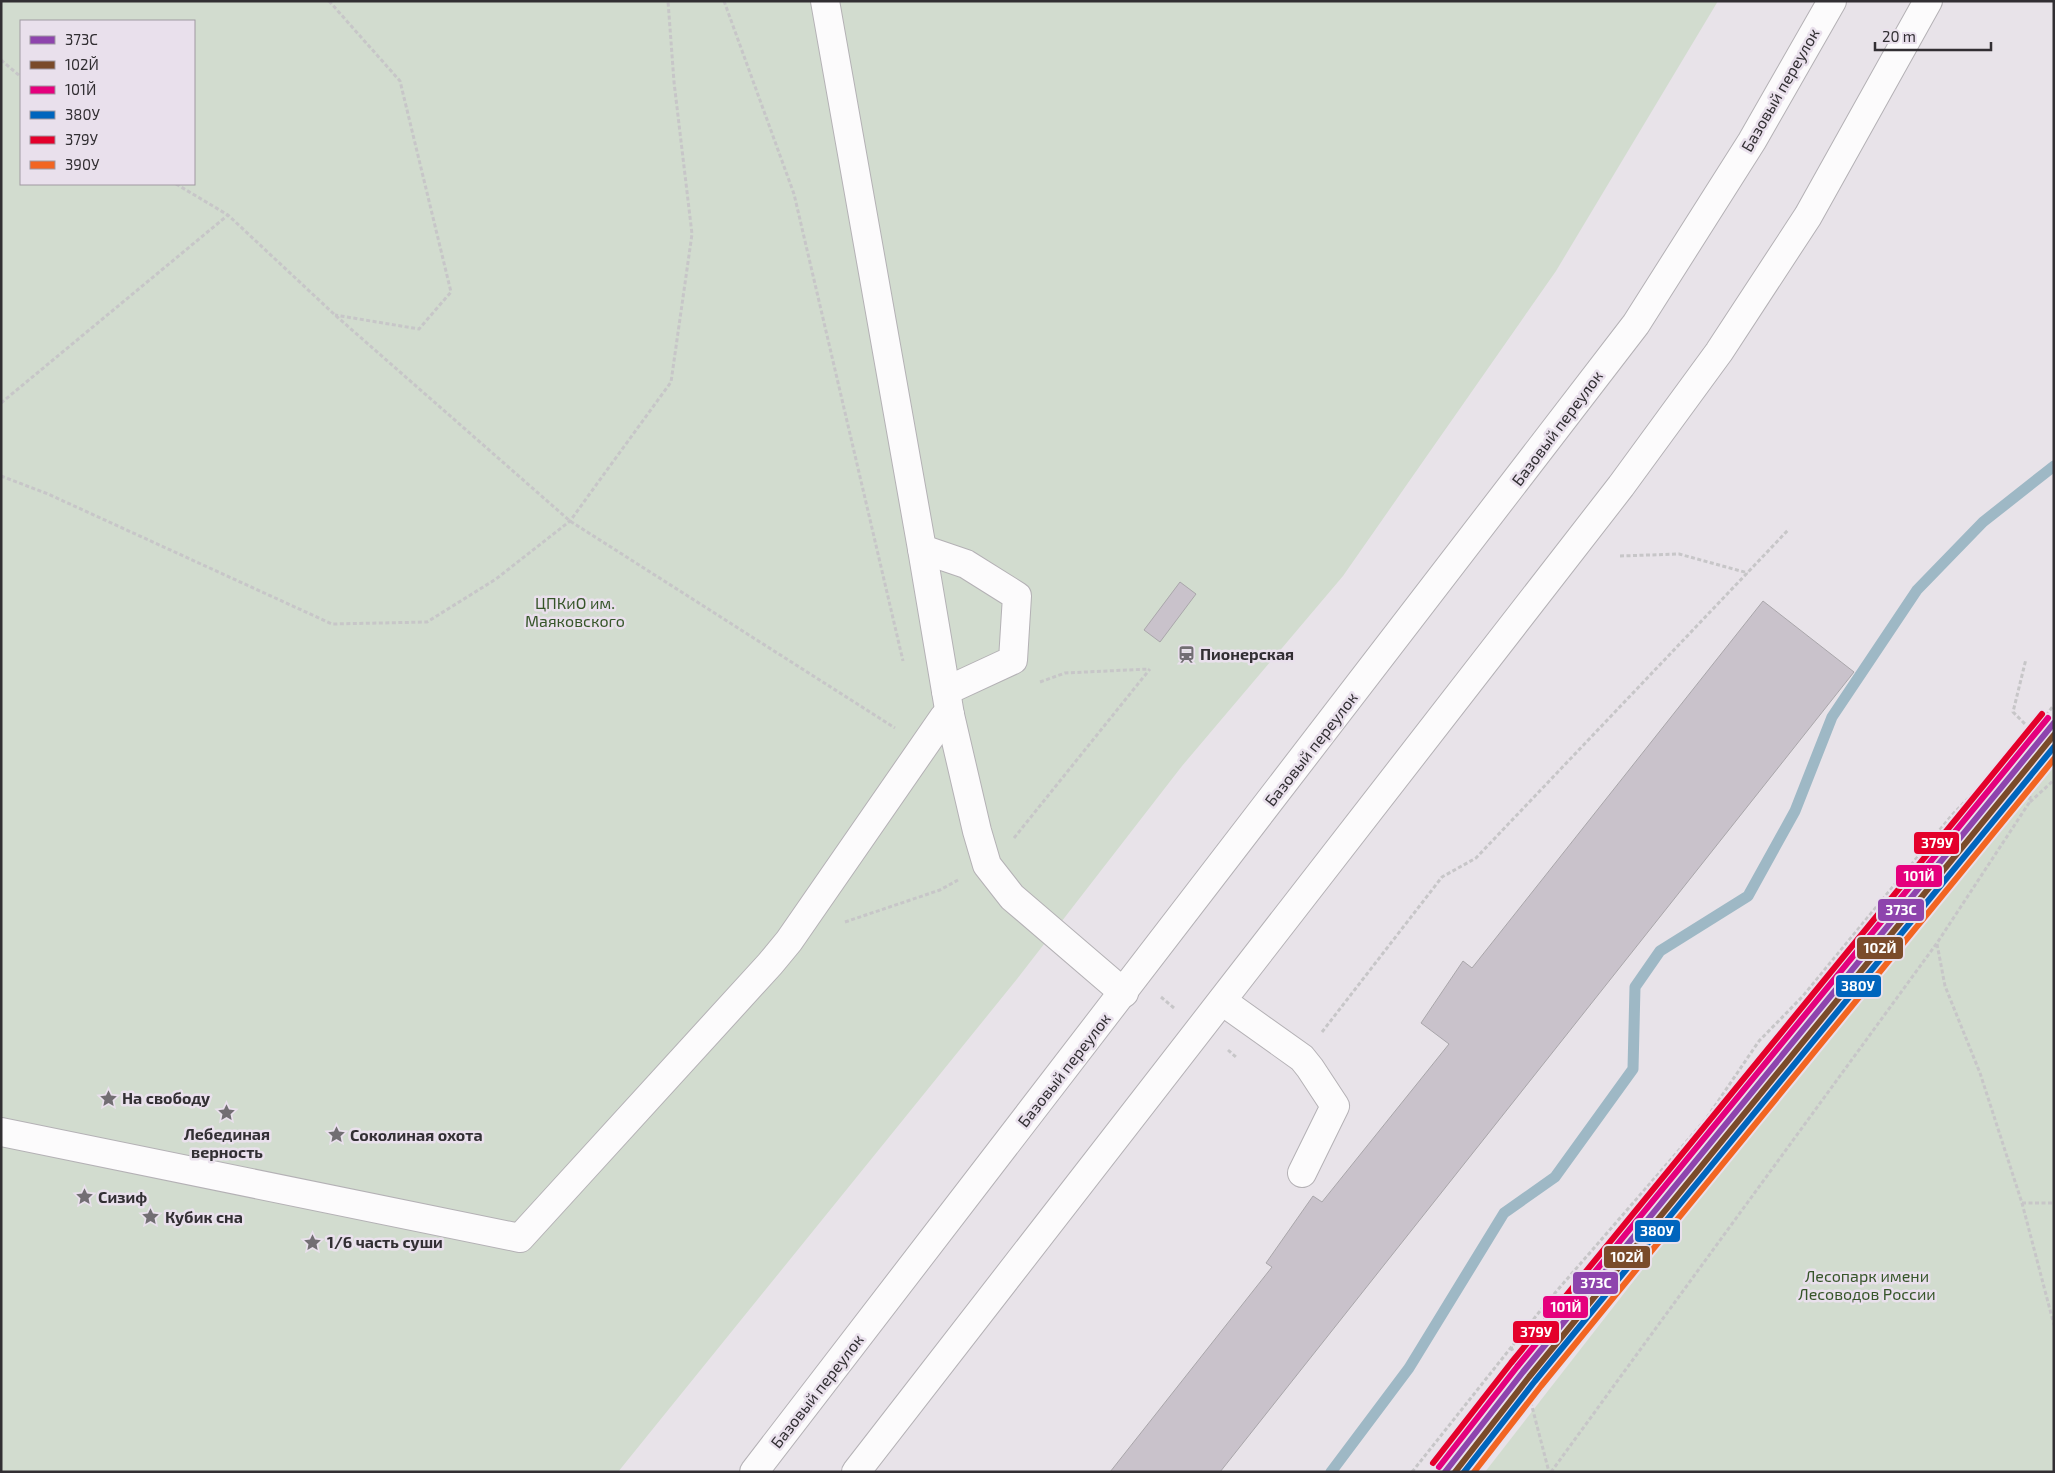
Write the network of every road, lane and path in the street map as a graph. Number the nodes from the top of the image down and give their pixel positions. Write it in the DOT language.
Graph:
graph roads {
  1 [pos="329,1"];
  2 [pos="668,1"];
  3 [pos="724,1"];
  4 [pos="825,1"];
  5 [pos="1832,1"];
  6 [pos="1928,1"];
  7 [pos="1,60"];
  8 [pos="20,76"];
  9 [pos="178,185"];
  10 [pos="228,215"];
  11 [pos="335,315"];
  12 [pos="1,403"];
  13 [pos="1,476"];
  14 [pos="570,521"];
  15 [pos="1789,529"];
  16 [pos="922,550"];
  17 [pos="1620,556"];
  18 [pos="1748,573"];
  19 [pos="2026,659"];
  20 [pos="905,668"];
  21 [pos="1150,669"];
  22 [pos="1038,683"];
  23 [pos="948,703"];
  24 [pos="2054,705"];
  25 [pos="2033,732"];
  26 [pos="923,746"];
  27 [pos="2054,780"];
  28 [pos="2029,803"];
  29 [pos="1937,943"];
  30 [pos="1130,985"];
  31 [pos="1222,1001"];
  32 [pos="1200,1029"];
  33 [pos="1237,1058"];
  34 [pos="1302,1058"];
  35 [pos="1,1132"];
  36 [pos="1302,1174"];
  37 [pos="2022,1203"];
  38 [pos="2054,1203"];
  39 [pos="2054,1325"];
  40 [pos="1511,1347"];
  41 [pos="754,1472"];
  42 [pos="856,1472"];
  43 [pos="1412,1472"];
  44 [pos="1550,1472"];
  1 -- 11 [label="path"];
  2 -- 14 [label="path"];
  3 -- 20 [label="path"];
  4 -- 16 [label="main road"];
  5 -- 30 [label="main road, Базовый переулок"];
  6 -- 31 [label="main road"];
  7 -- 8 [label="path"];
  9 -- 10 [label="path"];
  10 -- 11 [label="path"];
  10 -- 12 [label="path"];
  11 -- 14 [label="path"];
  13 -- 14 [label="path"];
  14 -- 26 [label="path"];
  15 -- 18 [label="path"];
  16 -- 23 [label="main road"];
  16 -- 23 [label="main road"];
  17 -- 18 [label="path"];
  18 -- 34 [label="path"];
  19 -- 25 [label="path"];
  21 -- 22 [label="path"];
  23 -- 26 [label="main road"];
  23 -- 30 [label="main road"];
  24 -- 25 [label="path"];
  25 -- 28 [label="path"];
  25 -- 40 [label="path"];
  26 -- 35 [label="main road"];
  27 -- 28 [label="path"];
  28 -- 29 [label="path"];
  29 -- 37 [label="path"];
  29 -- 44 [label="path"];
  30 -- 32 [label="path"];
  30 -- 41 [label="main road, Базовый переулок"];
  31 -- 32 [label="main road"];
  31 -- 34 [label="main road"];
  32 -- 33 [label="path"];
  32 -- 42 [label="main road"];
  34 -- 36 [label="main road"];
  37 -- 38 [label="path"];
  37 -- 39 [label="path"];
  40 -- 43 [label="path"];
  40 -- 44 [label="path"];
}
